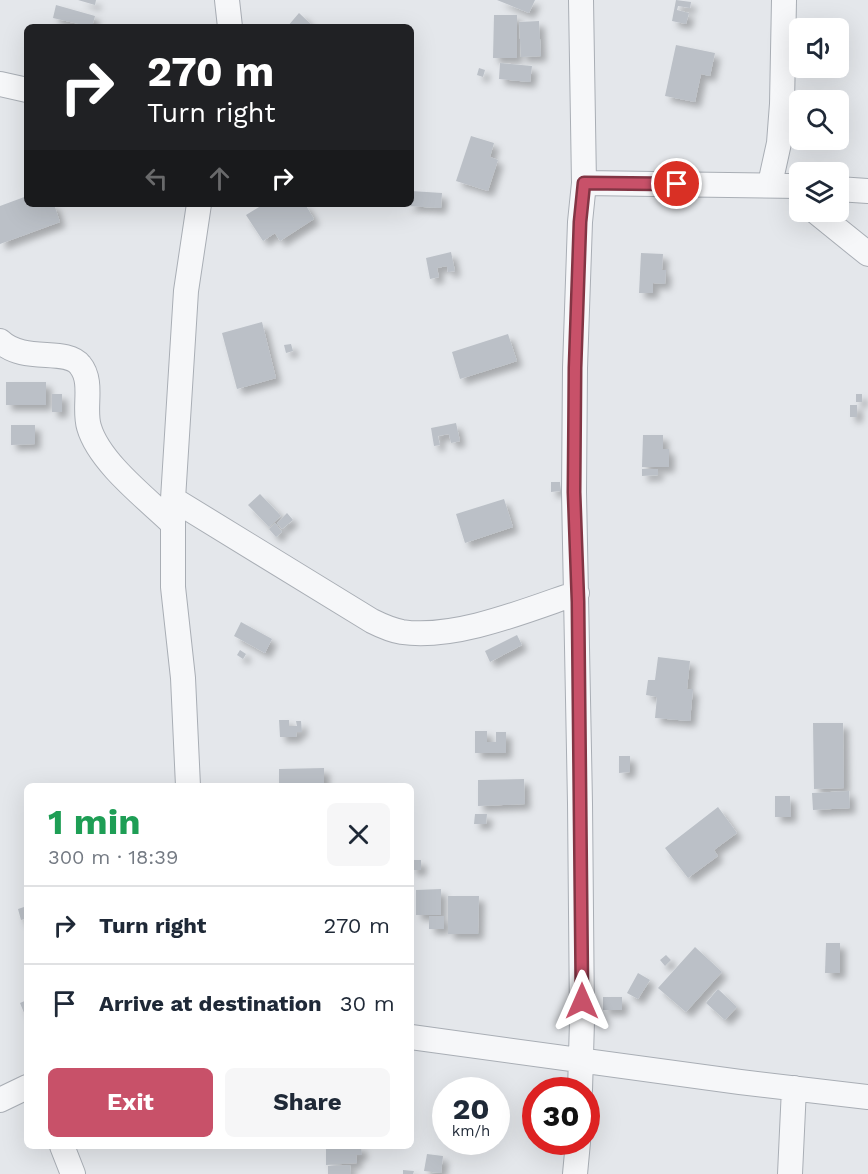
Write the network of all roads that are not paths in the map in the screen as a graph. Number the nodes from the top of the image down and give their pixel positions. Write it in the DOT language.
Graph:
graph roads {
  1 [pos="227,0"];
  2 [pos="581,0"];
  3 [pos="784,0"];
  4 [pos="230,24"];
  5 [pos="0,84"];
  6 [pos="24,89"];
  7 [pos="584,183"];
  8 [pos="788,188"];
  9 [pos="849,190"];
  10 [pos="868,191"];
  11 [pos="199,207"];
  12 [pos="828,222"];
  13 [pos="868,254"];
  14 [pos="0,341"];
  15 [pos="172,511"];
  16 [pos="577,593"];
  17 [pos="188,783"];
  18 [pos="414,1037"];
  19 [pos="581,1059"];
  20 [pos="580,1077"];
  21 [pos="24,1088"];
  22 [pos="794,1088"];
  23 [pos="868,1097"];
  24 [pos="0,1100"];
  25 [pos="63,1149"];
  26 [pos="577,1155"];
  27 [pos="73,1174"];
  28 [pos="575,1174"];
  29 [pos="790,1174"];
  1 -- 4 [label="street"];
  2 -- 7 [label="street"];
  3 -- 8 [label="street"];
  5 -- 6 [label="street"];
  7 -- 8 [label="street"];
  7 -- 16 [label="street"];
  9 -- 10 [label="street"];
  11 -- 15 [label="street"];
  12 -- 13 [label="street"];
  14 -- 15 [label="street"];
  15 -- 16 [label="street"];
  15 -- 17 [label="street"];
  16 -- 19 [label="street"];
  18 -- 19 [label="street"];
  19 -- 20 [label="street"];
  19 -- 22 [label="street"];
  21 -- 24 [label="street"];
  22 -- 23 [label="street"];
  22 -- 29 [label="street"];
  25 -- 27 [label="street"];
  26 -- 28 [label="street"];
}
